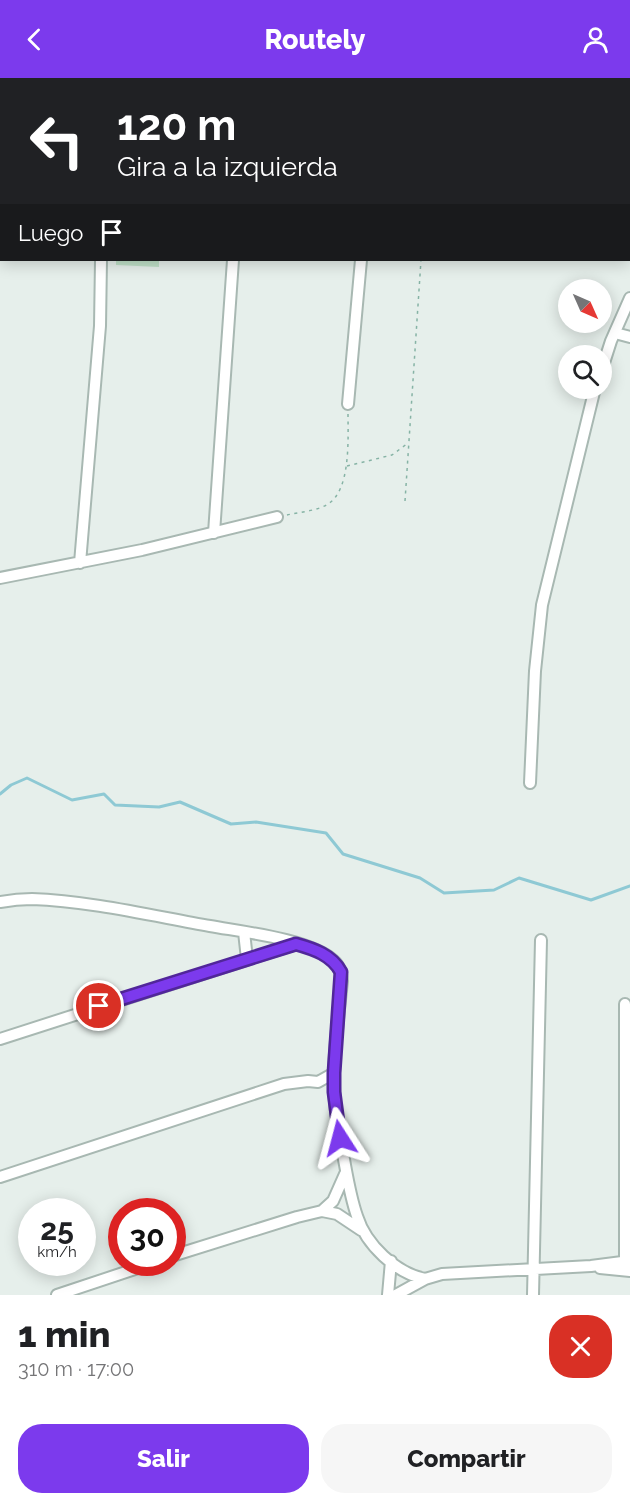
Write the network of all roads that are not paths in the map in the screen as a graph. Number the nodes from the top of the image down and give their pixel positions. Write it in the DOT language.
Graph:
graph roads {
  1 [pos="101,261"];
  2 [pos="233,261"];
  3 [pos="361,261"];
  4 [pos="630,298"];
  5 [pos="615,333"];
  6 [pos="630,337"];
  7 [pos="611,345"];
  8 [pos="593,399"];
  9 [pos="348,404"];
  10 [pos="277,517"];
  11 [pos="213,533"];
  12 [pos="80,563"];
  13 [pos="0,578"];
  14 [pos="530,783"];
  15 [pos="0,902"];
  16 [pos="244,932"];
  17 [pos="542,940"];
  18 [pos="296,944"];
  19 [pos="247,959"];
  20 [pos="625,1004"];
  21 [pos="0,1039"];
  22 [pos="334,1073"];
  23 [pos="318,1082"];
  24 [pos="334,1092"];
  25 [pos="346,1171"];
  26 [pos="0,1178"];
  27 [pos="322,1211"];
  28 [pos="366,1234"];
  29 [pos="186,1252"];
  30 [pos="391,1261"];
  31 [pos="628,1264"];
  32 [pos="535,1268"];
  33 [pos="114,1276"];
  34 [pos="425,1279"];
  35 [pos="57,1295"];
  36 [pos="388,1295"];
  37 [pos="396,1295"];
  38 [pos="533,1295"];
  1 -- 12 [label="street"];
  2 -- 11 [label="street"];
  3 -- 9 [label="street"];
  4 -- 5 [label="street"];
  5 -- 6 [label="street"];
  5 -- 7 [label="street"];
  8 -- 14 [label="street"];
  10 -- 11 [label="street"];
  11 -- 12 [label="street"];
  12 -- 13 [label="street"];
  15 -- 16 [label="street"];
  16 -- 18 [label="street"];
  16 -- 19 [label="street"];
  17 -- 32 [label="street"];
  18 -- 19 [label="street"];
  18 -- 22 [label="street"];
  19 -- 21 [label="street"];
  20 -- 31 [label="street"];
  22 -- 23 [label="street"];
  22 -- 24 [label="street"];
  23 -- 24 [label="street"];
  23 -- 26 [label="street"];
  24 -- 25 [label="street"];
  25 -- 27 [label="street"];
  25 -- 28 [label="street"];
  27 -- 28 [label="street"];
  27 -- 29 [label="street"];
  28 -- 30 [label="street"];
  30 -- 34 [label="street"];
  30 -- 36 [label="street"];
  31 -- 32 [label="street"];
  32 -- 34 [label="street"];
  32 -- 38 [label="street"];
  33 -- 35 [label="street"];
  34 -- 37 [label="street"];
}
